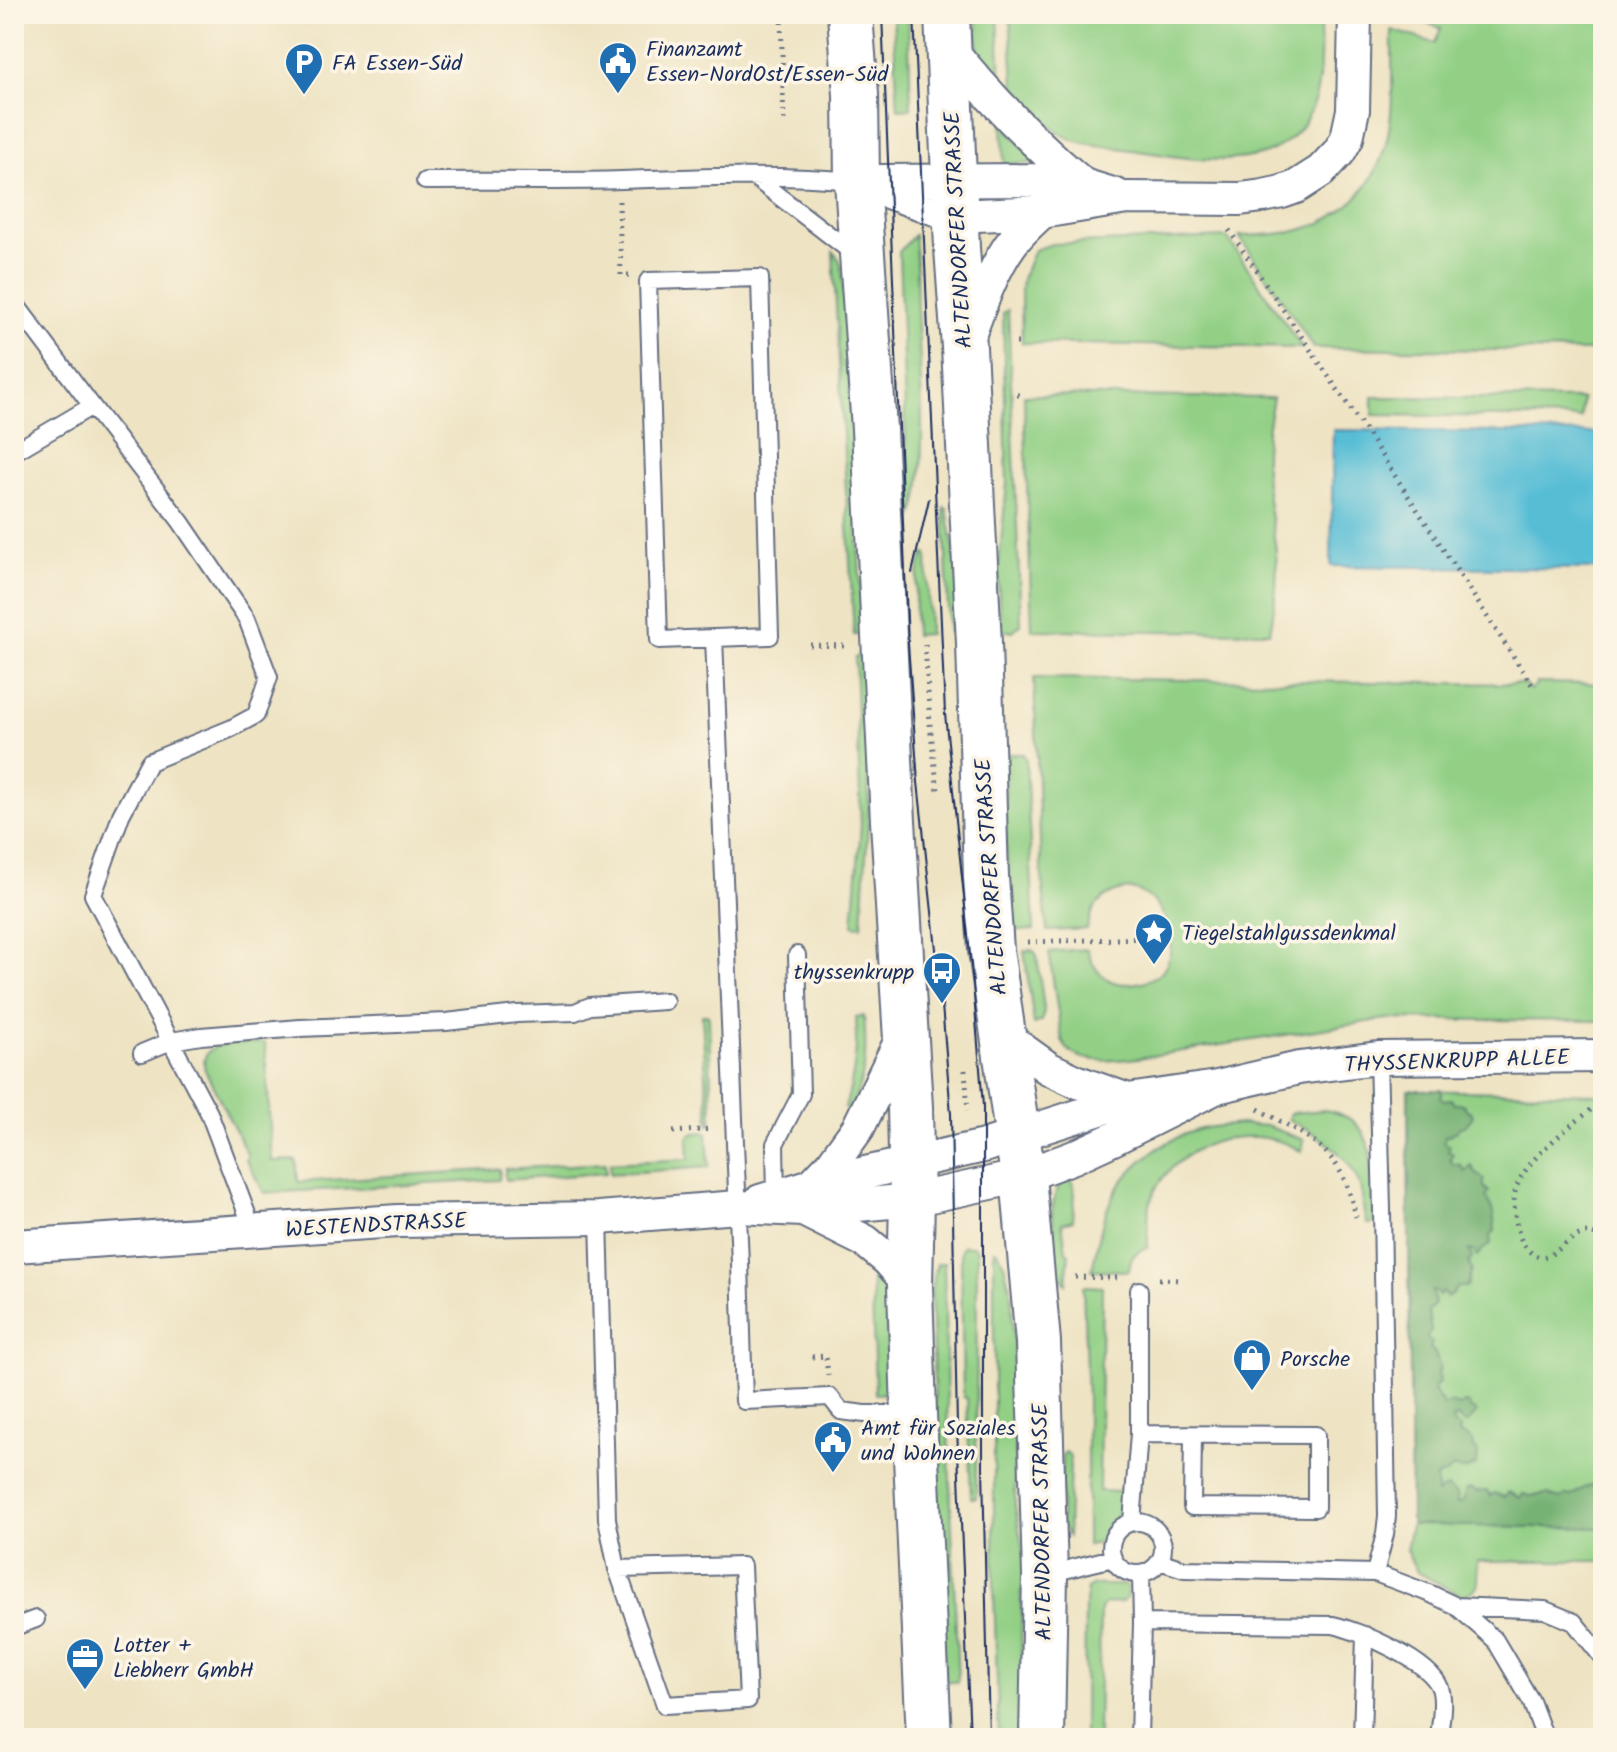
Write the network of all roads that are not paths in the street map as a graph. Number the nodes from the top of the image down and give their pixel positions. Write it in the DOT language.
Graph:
graph roads {
  1 [pos="850,14"];
  2 [pos="1355,14"];
  3 [pos="947,29"];
  4 [pos="754,177"];
  5 [pos="425,181"];
  6 [pos="857,181"];
  7 [pos="1083,185"];
  8 [pos="955,198"];
  9 [pos="1127,198"];
  10 [pos="1042,212"];
  11 [pos="863,262"];
  12 [pos="14,302"];
  13 [pos="964,347"];
  14 [pos="92,406"];
  15 [pos="14,452"];
  16 [pos="714,638"];
  17 [pos="797,955"];
  18 [pos="665,1001"];
  19 [pos="905,1032"];
  20 [pos="1002,1035"];
  21 [pos="171,1041"];
  22 [pos="142,1053"];
  23 [pos="1603,1056"];
  24 [pos="1378,1058"];
  25 [pos="1217,1087"];
  26 [pos="1128,1100"];
  27 [pos="1020,1156"];
  28 [pos="1074,1157"];
  29 [pos="912,1181"];
  30 [pos="792,1200"];
  31 [pos="738,1207"];
  32 [pos="599,1218"];
  33 [pos="253,1230"];
  34 [pos="14,1246"];
  35 [pos="910,1285"];
  36 [pos="1139,1290"];
  37 [pos="914,1414"];
  38 [pos="1139,1434"];
  39 [pos="1193,1435"];
  40 [pos="1132,1522"];
  41 [pos="1113,1558"];
  42 [pos="1159,1561"];
  43 [pos="617,1569"];
  44 [pos="1375,1573"];
  45 [pos="1141,1574"];
  46 [pos="1045,1575"];
  47 [pos="1456,1606"];
  48 [pos="36,1619"];
  49 [pos="1142,1623"];
  50 [pos="14,1627"];
  51 [pos="1365,1635"];
  52 [pos="1603,1658"];
  53 [pos="929,1738"];
  54 [pos="1042,1738"];
  55 [pos="1139,1738"];
  56 [pos="1362,1738"];
  57 [pos="1439,1738"];
  58 [pos="1545,1738"];
  1 -- 6 [label="main road"];
  2 -- 9 [label="street"];
  3 -- 7 [label="street"];
  3 -- 8 [label="main road, ALTENDORFER STRASSE"];
  4 -- 5 [label="lane"];
  4 -- 6 [label="lane"];
  4 -- 11 [label="lane"];
  6 -- 8 [label="street"];
  6 -- 11 [label="main road"];
  7 -- 8 [label="street"];
  7 -- 9 [label="street"];
  8 -- 10 [label="street"];
  8 -- 13 [label="main road, ALTENDORFER STRASSE"];
  9 -- 10 [label="street"];
  10 -- 13 [label="street"];
  11 -- 19 [label="main road"];
  12 -- 14 [label="lane"];
  13 -- 20 [label="main road, ALTENDORFER STRASSE"];
  14 -- 15 [label="lane"];
  14 -- 21 [label="lane"];
  16 -- 16 [label="lane"];
  16 -- 31 [label="lane"];
  17 -- 30 [label="lane"];
  18 -- 21 [label="lane"];
  19 -- 29 [label="main road"];
  19 -- 30 [label="street"];
  20 -- 26 [label="street, THYSSENKRUPP ALLEE"];
  20 -- 27 [label="main road, ALTENDORFER STRASSE"];
  21 -- 22 [label="lane"];
  21 -- 33 [label="lane"];
  23 -- 24 [label="street, THYSSENKRUPP ALLEE"];
  24 -- 25 [label="street, THYSSENKRUPP ALLEE"];
  24 -- 44 [label="lane"];
  25 -- 26 [label="street, THYSSENKRUPP ALLEE"];
  25 -- 28 [label="street, THYSSENKRUPP ALLEE"];
  26 -- 27 [label="street, THYSSENKRUPP ALLEE"];
  27 -- 28 [label="street, WESTENDSTRASSE"];
  27 -- 29 [label="street, WESTENDSTRASSE"];
  27 -- 46 [label="main road, ALTENDORFER STRASSE"];
  29 -- 30 [label="street, WESTENDSTRASSE"];
  29 -- 35 [label="main road"];
  30 -- 31 [label="street, WESTENDSTRASSE"];
  30 -- 35 [label="street, WESTENDSTRASSE"];
  31 -- 32 [label="street, WESTENDSTRASSE"];
  31 -- 37 [label="lane"];
  32 -- 33 [label="street, WESTENDSTRASSE"];
  32 -- 43 [label="lane"];
  33 -- 34 [label="street, WESTENDSTRASSE"];
  35 -- 37 [label="main road"];
  36 -- 38 [label="lane"];
  37 -- 53 [label="main road"];
  38 -- 39 [label="lane"];
  38 -- 40 [label="lane"];
  39 -- 39 [label="lane"];
  40 -- 41 [label="lane"];
  40 -- 42 [label="lane"];
  41 -- 45 [label="lane"];
  41 -- 46 [label="lane"];
  42 -- 44 [label="lane"];
  42 -- 45 [label="lane"];
  43 -- 43 [label="lane"];
  44 -- 47 [label="lane"];
  45 -- 49 [label="lane"];
  46 -- 54 [label="main road, ALTENDORFER STRASSE"];
  47 -- 52 [label="lane"];
  47 -- 58 [label="lane"];
  48 -- 50 [label="lane"];
  49 -- 51 [label="lane"];
  49 -- 55 [label="lane"];
  51 -- 56 [label="lane"];
  51 -- 57 [label="lane"];
}
